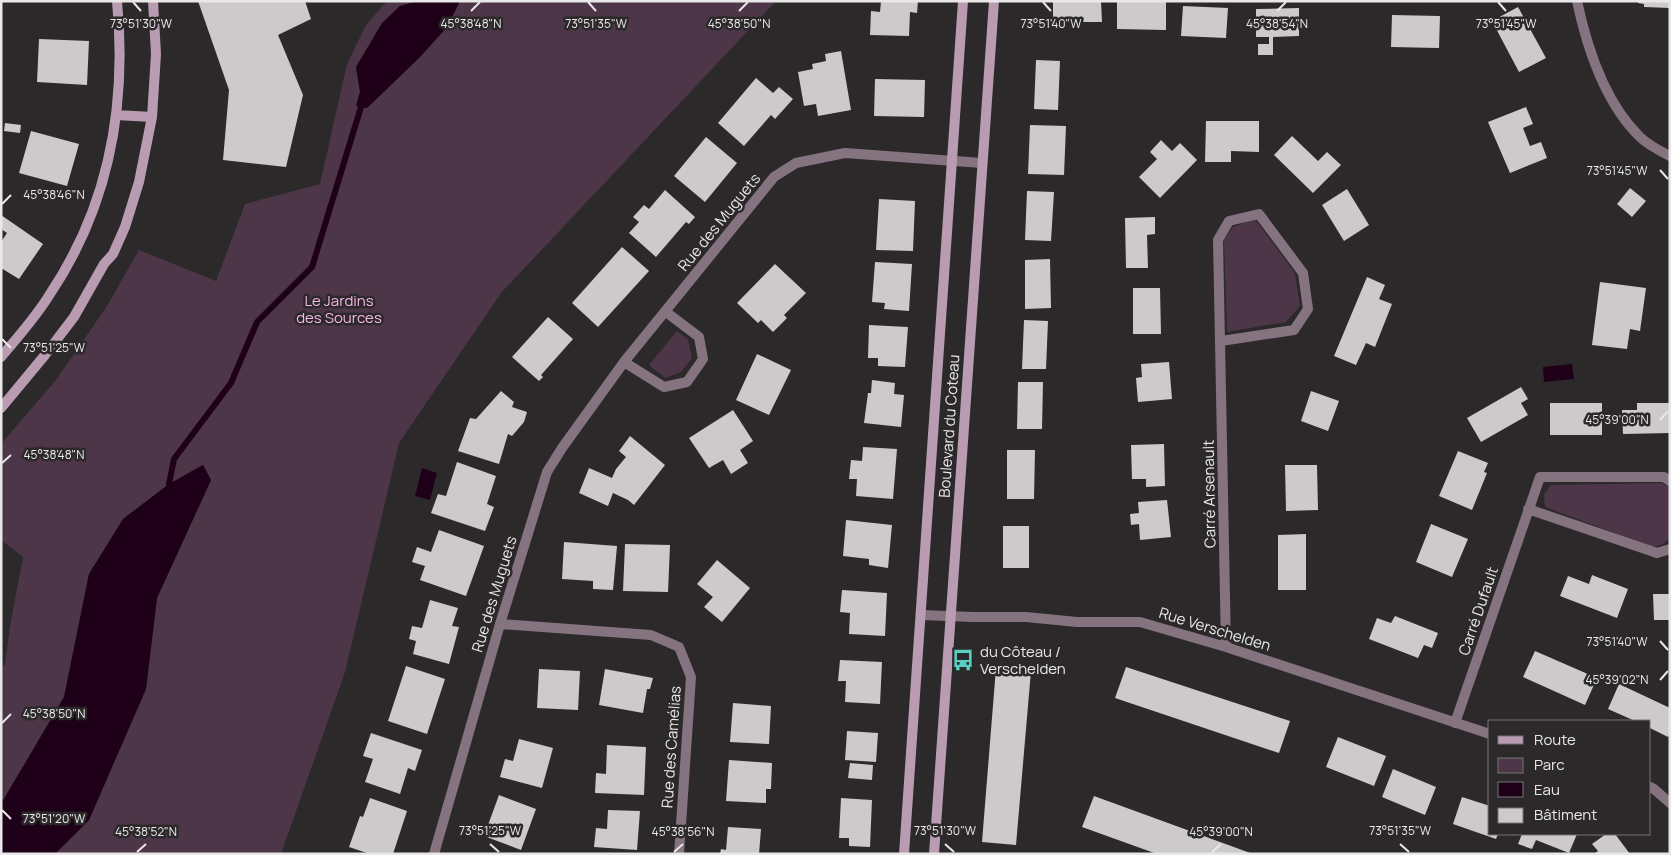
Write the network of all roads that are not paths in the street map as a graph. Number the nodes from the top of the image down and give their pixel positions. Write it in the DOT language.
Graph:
graph roads {
  1 [pos="117,1"];
  2 [pos="153,1"];
  3 [pos="963,1"];
  4 [pos="994,1"];
  5 [pos="1577,1"];
  6 [pos="116,115"];
  7 [pos="152,117"];
  8 [pos="1670,156"];
  9 [pos="952,161"];
  10 [pos="982,163"];
  11 [pos="666,312"];
  12 [pos="1221,341"];
  13 [pos="1,357"];
  14 [pos="624,362"];
  15 [pos="1,408"];
  16 [pos="1670,481"];
  17 [pos="1528,509"];
  18 [pos="1670,549"];
  19 [pos="921,615"];
  20 [pos="950,616"];
  21 [pos="500,624"];
  22 [pos="1226,647"];
  23 [pos="1455,723"];
  24 [pos="1488,733"];
  25 [pos="1651,788"];
  26 [pos="1670,803"];
  27 [pos="434,854"];
  28 [pos="679,854"];
  29 [pos="904,854"];
  30 [pos="934,854"];
  1 -- 6 [label="street"];
  2 -- 7 [label="street"];
  3 -- 9 [label="street, Boulevard du Coteau"];
  4 -- 10 [label="street, Boulevard du Coteau"];
  5 -- 8 [label="street"];
  6 -- 7 [label="street"];
  6 -- 13 [label="street"];
  7 -- 15 [label="street"];
  9 -- 10 [label="street, Rue des Muguets"];
  9 -- 11 [label="street, Rue des Muguets"];
  9 -- 19 [label="street, Boulevard du Coteau"];
  10 -- 20 [label="street, Boulevard du Coteau"];
  11 -- 14 [label="street, Rue des Muguets"];
  11 -- 14 [label="street"];
  12 -- 12 [label="street, Carré Arsenault"];
  12 -- 22 [label="street, Carré Arsenault"];
  14 -- 21 [label="street, Rue des Muguets"];
  16 -- 17 [label="street, Carré Dufault"];
  17 -- 18 [label="street"];
  17 -- 23 [label="street, Carré Dufault"];
  19 -- 20 [label="street, Rue Verschelden"];
  19 -- 29 [label="street, Boulevard du Coteau"];
  20 -- 22 [label="street, Rue Verschelden"];
  20 -- 30 [label="street, Boulevard du Coteau"];
  21 -- 27 [label="street, Rue des Muguets"];
  21 -- 28 [label="street, Rue des Camélias"];
  22 -- 23 [label="street, Rue Verschelden"];
  23 -- 24 [label="street, Rue Verschelden"];
  25 -- 26 [label="street"];
}
